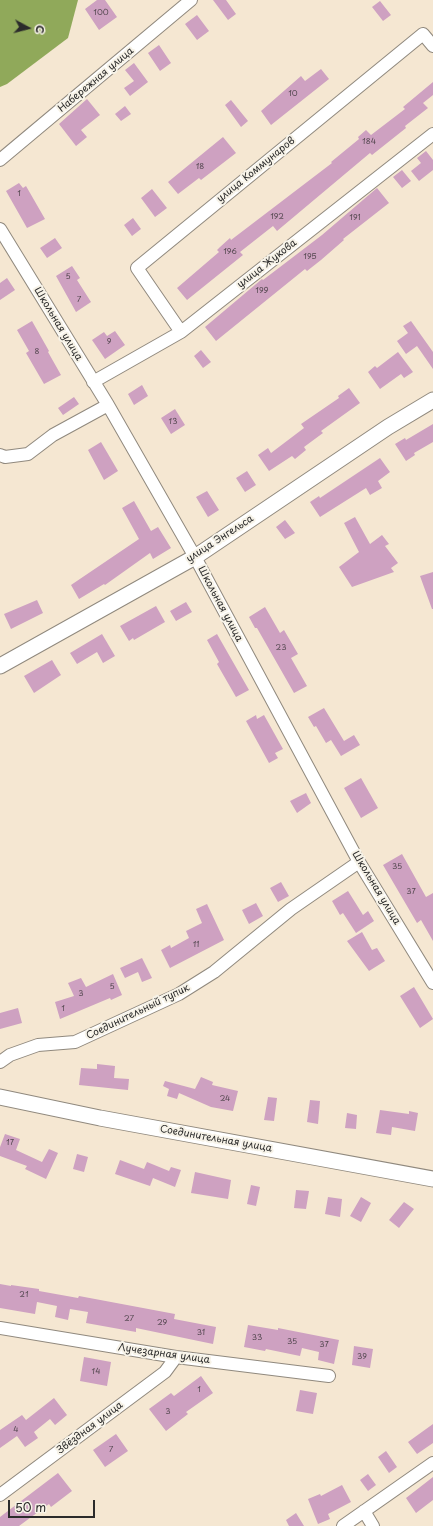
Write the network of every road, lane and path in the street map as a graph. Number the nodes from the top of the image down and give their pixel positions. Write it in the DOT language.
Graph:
graph roads {
  1 [pos="191,0"];
  2 [pos="433,46"];
  3 [pos="433,134"];
  4 [pos="0,160"];
  5 [pos="0,229"];
  6 [pos="181,332"];
  7 [pos="93,382"];
  8 [pos="433,400"];
  9 [pos="108,405"];
  10 [pos="0,455"];
  11 [pos="195,557"];
  12 [pos="0,666"];
  13 [pos="359,862"];
  14 [pos="433,983"];
  15 [pos="0,1062"];
  16 [pos="0,1097"];
  17 [pos="433,1179"];
  18 [pos="0,1328"];
  19 [pos="176,1357"];
  20 [pos="328,1376"];
  21 [pos="433,1463"];
  22 [pos="0,1495"];
  23 [pos="364,1511"];
  24 [pos="343,1526"];
  25 [pos="374,1526"];
  1 -- 4 [label="street, Набережная улица"];
  2 -- 6 [label="street, улица Коммунаров"];
  3 -- 6 [label="street, улица Жукова"];
  5 -- 7 [label="street, Школьная улица"];
  6 -- 7 [label="street, улица Жукова"];
  7 -- 9 [label="street, Школьная улица"];
  8 -- 11 [label="street, улица Энгельса"];
  9 -- 10 [label="street"];
  9 -- 11 [label="street, Школьная улица"];
  11 -- 12 [label="street, улица Энгельса"];
  11 -- 13 [label="street, Школьная улица"];
  13 -- 14 [label="street, Школьная улица"];
  13 -- 15 [label="street, Соединительный тупик"];
  16 -- 17 [label="street, Соединительная улица"];
  18 -- 19 [label="street, Лучезарная улица"];
  19 -- 20 [label="street, Лучезарная улица"];
  19 -- 22 [label="street, Звёздная улица"];
  21 -- 23 [label="street"];
  23 -- 24 [label="street"];
  23 -- 25 [label="street"];
}
